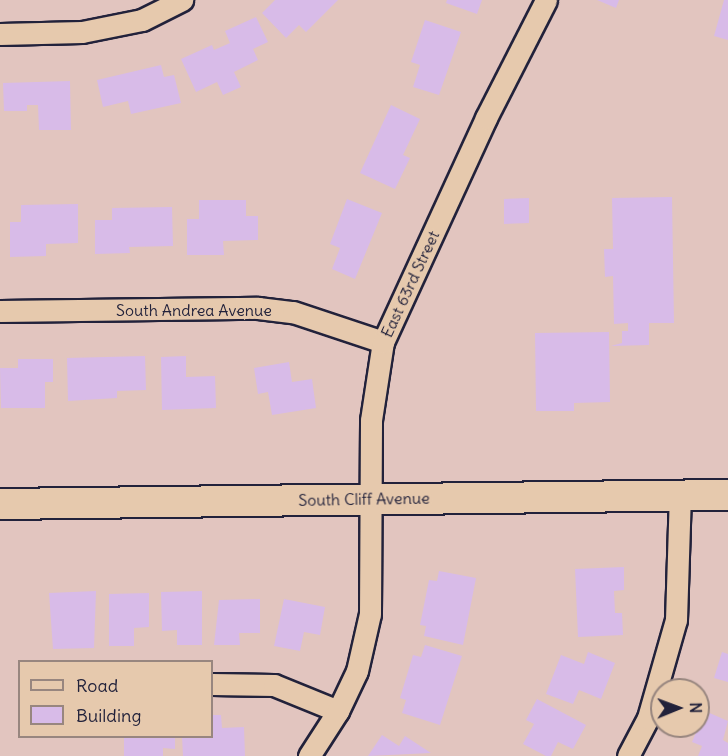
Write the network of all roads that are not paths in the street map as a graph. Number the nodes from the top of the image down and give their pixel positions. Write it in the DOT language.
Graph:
graph roads {
  1 [pos="182,0"];
  2 [pos="546,0"];
  3 [pos="0,34"];
  4 [pos="0,311"];
  5 [pos="383,342"];
  6 [pos="680,495"];
  7 [pos="728,495"];
  8 [pos="372,498"];
  9 [pos="0,504"];
  10 [pos="213,684"];
  11 [pos="338,711"];
  12 [pos="309,756"];
  13 [pos="628,756"];
  1 -- 3 [label="street"];
  2 -- 5 [label="street, East 63rd Street"];
  4 -- 5 [label="street, South Andrea Avenue"];
  5 -- 8 [label="street, East 63rd Street"];
  6 -- 7 [label="main road, South Cliff Avenue"];
  6 -- 8 [label="main road, South Cliff Avenue"];
  6 -- 13 [label="street"];
  8 -- 9 [label="main road, South Cliff Avenue"];
  8 -- 11 [label="street, East 63rd Street"];
  10 -- 11 [label="street"];
  11 -- 12 [label="street, East 63rd Street"];
}
